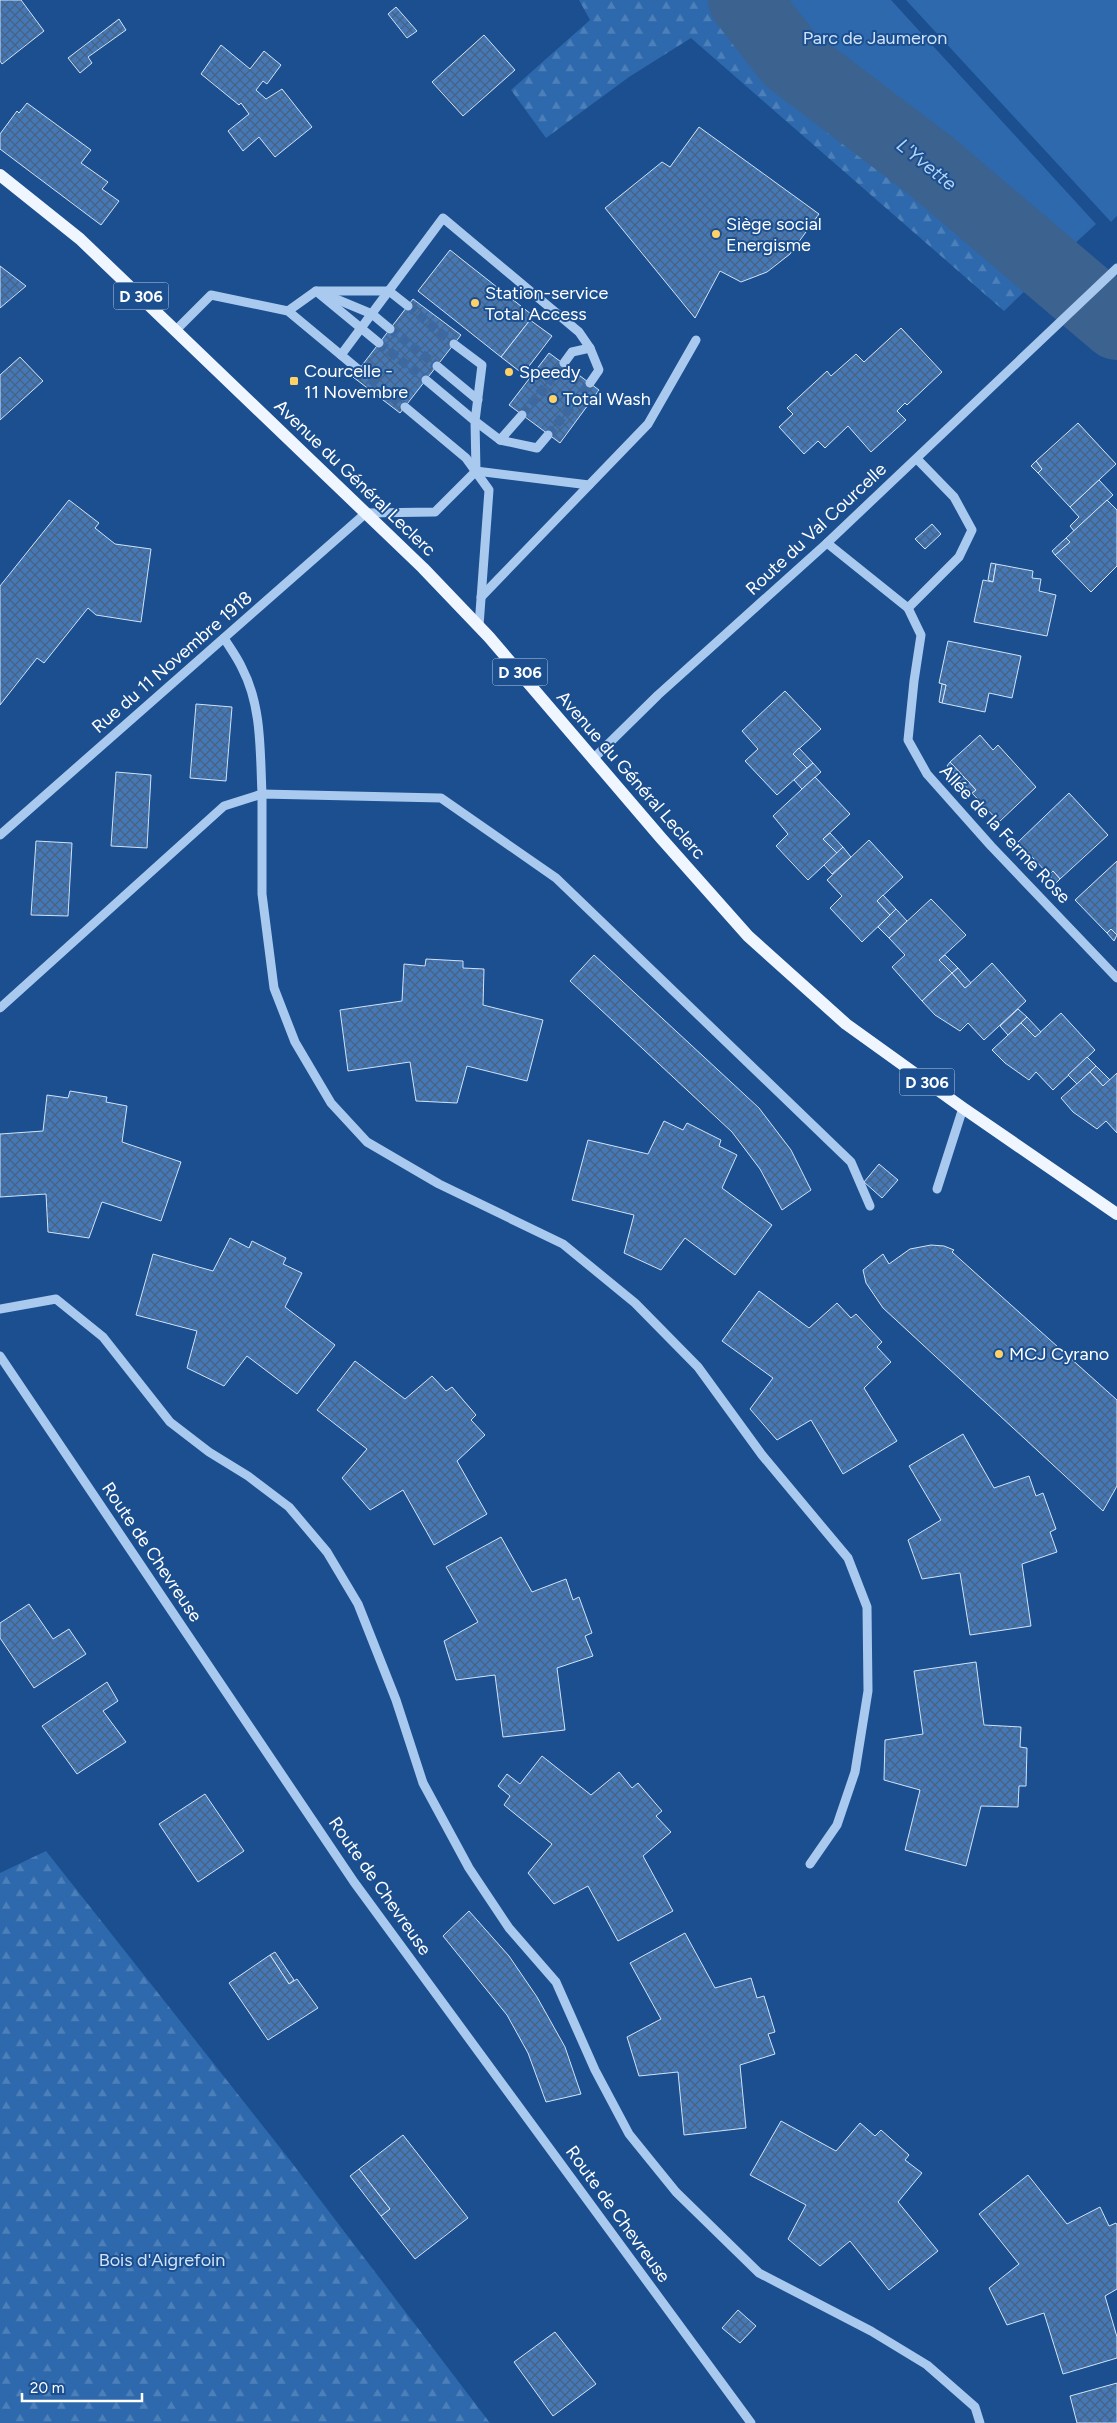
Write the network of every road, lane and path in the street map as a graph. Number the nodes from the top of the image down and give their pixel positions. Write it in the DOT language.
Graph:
graph roads {
  1 [pos="0,175"];
  2 [pos="1117,268"];
  3 [pos="316,291"];
  4 [pos="389,291"];
  5 [pos="408,306"];
  6 [pos="288,311"];
  7 [pos="372,314"];
  8 [pos="362,328"];
  9 [pos="390,329"];
  10 [pos="176,330"];
  11 [pos="696,340"];
  12 [pos="379,343"];
  13 [pos="454,344"];
  14 [pos="590,348"];
  15 [pos="342,355"];
  16 [pos="564,363"];
  17 [pos="437,366"];
  18 [pos="359,370"];
  19 [pos="426,380"];
  20 [pos="590,382"];
  21 [pos="478,400"];
  22 [pos="405,407"];
  23 [pos="522,415"];
  24 [pos="476,421"];
  25 [pos="548,435"];
  26 [pos="500,440"];
  27 [pos="916,459"];
  28 [pos="476,471"];
  29 [pos="589,485"];
  30 [pos="366,513"];
  31 [pos="828,543"];
  32 [pos="481,597"];
  33 [pos="908,608"];
  34 [pos="478,626"];
  35 [pos="224,638"];
  36 [pos="594,758"];
  37 [pos="262,794"];
  38 [pos="0,835"];
  39 [pos="1117,978"];
  40 [pos="0,1008"];
  41 [pos="963,1108"];
  42 [pos="937,1189"];
  43 [pos="870,1206"];
  44 [pos="1117,1214"];
  45 [pos="0,1308"];
  46 [pos="0,1356"];
  47 [pos="810,1864"];
  48 [pos="751,2423"];
  49 [pos="980,2423"];
  1 -- 10 [label="main road, Avenue du Général Leclerc / D 306"];
  2 -- 27 [label="street, Route du Val Courcelle"];
  3 -- 4 [label="street"];
  3 -- 6 [label="street"];
  3 -- 7 [label="street"];
  3 -- 8 [label="street"];
  4 -- 5 [label="street"];
  4 -- 7 [label="street"];
  4 -- 14 [label="street"];
  6 -- 10 [label="street"];
  6 -- 15 [label="street"];
  7 -- 8 [label="street"];
  7 -- 9 [label="street"];
  8 -- 12 [label="street"];
  8 -- 15 [label="street"];
  10 -- 30 [label="main road, Avenue du Général Leclerc / D 306"];
  11 -- 29 [label="street"];
  13 -- 21 [label="street"];
  14 -- 16 [label="street"];
  14 -- 20 [label="street"];
  15 -- 18 [label="street"];
  17 -- 21 [label="street"];
  19 -- 24 [label="street"];
  21 -- 24 [label="street"];
  22 -- 28 [label="street"];
  23 -- 26 [label="street"];
  24 -- 26 [label="street"];
  24 -- 28 [label="street"];
  25 -- 26 [label="street"];
  27 -- 31 [label="street, Route du Val Courcelle"];
  27 -- 33 [label="street"];
  28 -- 29 [label="street"];
  28 -- 30 [label="street"];
  28 -- 32 [label="street"];
  29 -- 32 [label="street"];
  30 -- 34 [label="main road, Avenue du Général Leclerc / D 306"];
  30 -- 35 [label="street, Rue du 11 Novembre 1918"];
  31 -- 33 [label="street, Allée de la Ferme Rose"];
  31 -- 36 [label="street, Route du Val Courcelle"];
  32 -- 34 [label="street"];
  33 -- 39 [label="street, Allée de la Ferme Rose"];
  34 -- 36 [label="main road, Avenue du Général Leclerc / D 306"];
  35 -- 37 [label="street"];
  35 -- 38 [label="street, Rue du 11 Novembre 1918"];
  36 -- 41 [label="main road, Avenue du Général Leclerc / D 306"];
  37 -- 40 [label="street"];
  37 -- 43 [label="street"];
  37 -- 47 [label="street"];
  41 -- 42 [label="street"];
  41 -- 44 [label="main road, Avenue du Général Leclerc / D 306"];
  45 -- 49 [label="street"];
  46 -- 48 [label="street, Route de Chevreuse"];
}
